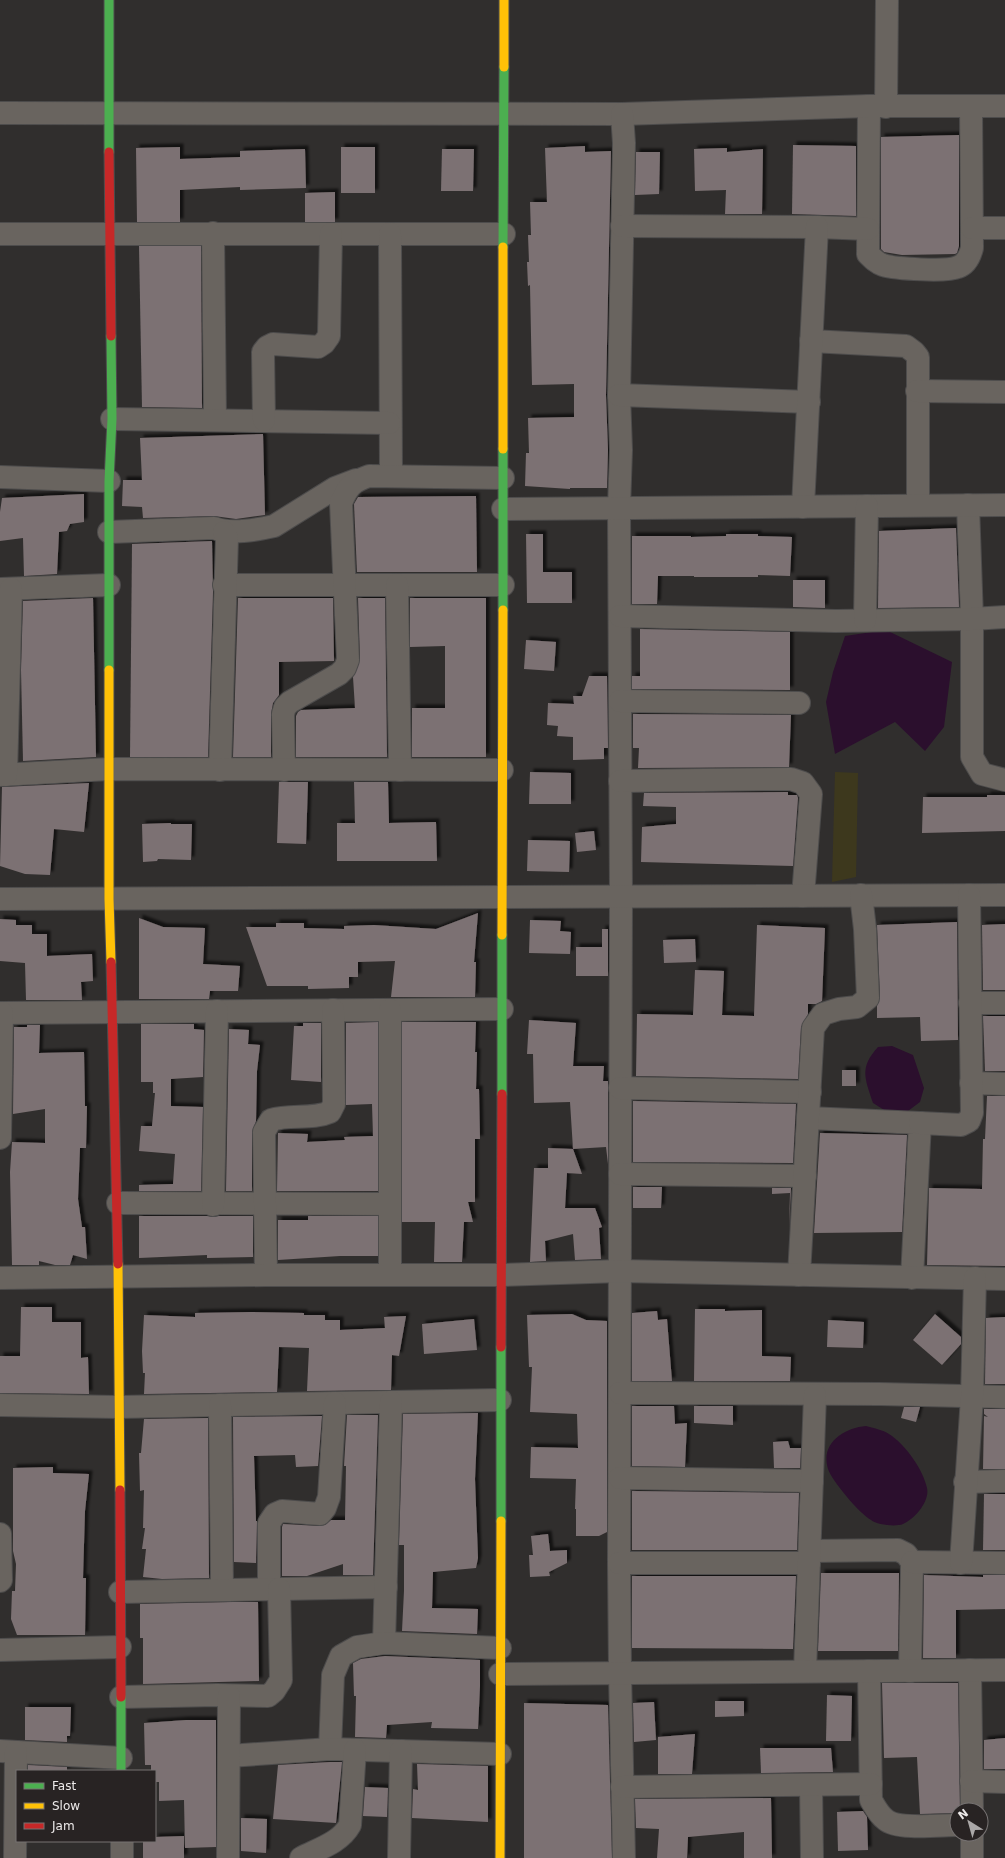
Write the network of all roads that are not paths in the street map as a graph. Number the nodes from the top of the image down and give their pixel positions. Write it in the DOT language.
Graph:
graph roads {
  1 [pos="109,0"];
  2 [pos="504,0"];
  3 [pos="887,0"];
  4 [pos="877,106"];
  5 [pos="971,106"];
  6 [pos="1005,106"];
  7 [pos="0,112"];
  8 [pos="109,113"];
  9 [pos="504,114"];
  10 [pos="622,114"];
  11 [pos="622,226"];
  12 [pos="817,227"];
  13 [pos="972,228"];
  14 [pos="1005,228"];
  15 [pos="868,229"];
  16 [pos="0,234"];
  17 [pos="109,234"];
  18 [pos="213,234"];
  19 [pos="330,234"];
  20 [pos="390,234"];
  21 [pos="504,234"];
  22 [pos="812,341"];
  23 [pos="917,391"];
  24 [pos="1005,392"];
  25 [pos="619,395"];
  26 [pos="809,402"];
  27 [pos="112,419"];
  28 [pos="216,420"];
  29 [pos="264,420"];
  30 [pos="389,423"];
  31 [pos="391,476"];
  32 [pos="0,478"];
  33 [pos="503,478"];
  34 [pos="356,480"];
  35 [pos="109,481"];
  36 [pos="918,505"];
  37 [pos="968,505"];
  38 [pos="1005,505"];
  39 [pos="866,506"];
  40 [pos="802,507"];
  41 [pos="619,508"];
  42 [pos="503,509"];
  43 [pos="109,532"];
  44 [pos="224,532"];
  45 [pos="109,585"];
  46 [pos="224,585"];
  47 [pos="346,585"];
  48 [pos="397,585"];
  49 [pos="503,585"];
  50 [pos="5,589"];
  51 [pos="620,616"];
  52 [pos="1005,617"];
  53 [pos="972,619"];
  54 [pos="865,620"];
  55 [pos="620,701"];
  56 [pos="799,703"];
  57 [pos="108,769"];
  58 [pos="220,770"];
  59 [pos="284,770"];
  60 [pos="400,770"];
  61 [pos="502,770"];
  62 [pos="3,775"];
  63 [pos="1005,780"];
  64 [pos="620,781"];
  65 [pos="969,895"];
  66 [pos="1005,895"];
  67 [pos="621,896"];
  68 [pos="803,896"];
  69 [pos="861,896"];
  70 [pos="502,897"];
  71 [pos="108,899"];
  72 [pos="0,900"];
  73 [pos="970,1003"];
  74 [pos="1005,1003"];
  75 [pos="502,1009"];
  76 [pos="333,1010"];
  77 [pos="390,1010"];
  78 [pos="217,1011"];
  79 [pos="111,1012"];
  80 [pos="1,1013"];
  81 [pos="971,1083"];
  82 [pos="1005,1084"];
  83 [pos="620,1088"];
  84 [pos="810,1092"];
  85 [pos="808,1118"];
  86 [pos="920,1123"];
  87 [pos="0,1138"];
  88 [pos="620,1174"];
  89 [pos="805,1176"];
  90 [pos="118,1203"];
  91 [pos="265,1204"];
  92 [pos="390,1204"];
  93 [pos="213,1205"];
  94 [pos="620,1271"];
  95 [pos="266,1275"];
  96 [pos="390,1275"];
  97 [pos="501,1275"];
  98 [pos="799,1275"];
  99 [pos="118,1277"];
  100 [pos="0,1278"];
  101 [pos="912,1278"];
  102 [pos="975,1278"];
  103 [pos="1005,1279"];
  104 [pos="620,1393"];
  105 [pos="816,1395"];
  106 [pos="972,1397"];
  107 [pos="1005,1397"];
  108 [pos="500,1400"];
  109 [pos="391,1402"];
  110 [pos="335,1403"];
  111 [pos="0,1404"];
  112 [pos="220,1405"];
  113 [pos="118,1407"];
  114 [pos="620,1478"];
  115 [pos="812,1481"];
  116 [pos="1005,1481"];
  117 [pos="965,1482"];
  118 [pos="0,1534"];
  119 [pos="809,1557"];
  120 [pos="912,1562"];
  121 [pos="961,1562"];
  122 [pos="619,1563"];
  123 [pos="1005,1563"];
  124 [pos="0,1581"];
  125 [pos="386,1587"];
  126 [pos="222,1589"];
  127 [pos="274,1589"];
  128 [pos="120,1592"];
  129 [pos="384,1643"];
  130 [pos="120,1647"];
  131 [pos="500,1648"];
  132 [pos="0,1650"];
  133 [pos="970,1670"];
  134 [pos="1005,1670"];
  135 [pos="805,1671"];
  136 [pos="869,1671"];
  137 [pos="910,1671"];
  138 [pos="620,1672"];
  139 [pos="500,1674"];
  140 [pos="230,1696"];
  141 [pos="121,1697"];
  142 [pos="330,1749"];
  143 [pos="355,1750"];
  144 [pos="8,1751"];
  145 [pos="401,1752"];
  146 [pos="500,1754"];
  147 [pos="229,1756"];
  148 [pos="121,1764"];
  149 [pos="972,1781"];
  150 [pos="1005,1782"];
  151 [pos="871,1784"];
  152 [pos="811,1785"];
  153 [pos="622,1787"];
  154 [pos="972,1802"];
  155 [pos="949,1825"];
  156 [pos="122,1842"];
  157 [pos="972,1842"];
  158 [pos="15,1858"];
  159 [pos="122,1858"];
  160 [pos="228,1858"];
  161 [pos="301,1858"];
  162 [pos="399,1858"];
  163 [pos="500,1858"];
  164 [pos="624,1858"];
  165 [pos="812,1858"];
  166 [pos="972,1858"];
  1 -- 8 [label="street"];
  2 -- 9 [label="street"];
  3 -- 4 [label="street"];
  4 -- 5 [label="street"];
  4 -- 10 [label="street"];
  4 -- 15 [label="street"];
  5 -- 6 [label="street"];
  5 -- 13 [label="street"];
  7 -- 8 [label="street"];
  8 -- 9 [label="street"];
  8 -- 17 [label="street"];
  9 -- 10 [label="street"];
  9 -- 21 [label="street"];
  10 -- 11 [label="street"];
  11 -- 12 [label="street"];
  11 -- 25 [label="street"];
  12 -- 15 [label="street"];
  12 -- 22 [label="street"];
  13 -- 14 [label="street"];
  13 -- 15 [label="street"];
  16 -- 17 [label="street"];
  17 -- 18 [label="street"];
  17 -- 27 [label="street"];
  18 -- 19 [label="street"];
  18 -- 28 [label="street"];
  19 -- 20 [label="street"];
  19 -- 29 [label="street"];
  20 -- 21 [label="street"];
  20 -- 30 [label="street"];
  21 -- 33 [label="street"];
  22 -- 23 [label="street"];
  22 -- 26 [label="street"];
  23 -- 24 [label="street"];
  23 -- 36 [label="street"];
  25 -- 26 [label="street"];
  25 -- 41 [label="street"];
  26 -- 40 [label="street"];
  27 -- 28 [label="street"];
  27 -- 35 [label="street"];
  28 -- 29 [label="street"];
  29 -- 30 [label="street"];
  30 -- 31 [label="street"];
  31 -- 33 [label="street"];
  31 -- 34 [label="street"];
  32 -- 35 [label="street"];
  33 -- 42 [label="street"];
  34 -- 44 [label="street"];
  34 -- 47 [label="street"];
  35 -- 43 [label="street"];
  36 -- 37 [label="street"];
  36 -- 39 [label="street"];
  37 -- 38 [label="street"];
  37 -- 53 [label="street"];
  39 -- 40 [label="street"];
  39 -- 54 [label="street"];
  40 -- 41 [label="street"];
  41 -- 42 [label="street"];
  41 -- 51 [label="street"];
  42 -- 49 [label="street"];
  43 -- 44 [label="street"];
  43 -- 45 [label="street"];
  44 -- 46 [label="street"];
  45 -- 50 [label="street"];
  45 -- 57 [label="street"];
  46 -- 47 [label="street"];
  46 -- 58 [label="street"];
  47 -- 48 [label="street"];
  47 -- 59 [label="street"];
  48 -- 49 [label="street"];
  48 -- 60 [label="street"];
  49 -- 61 [label="street"];
  50 -- 62 [label="street"];
  51 -- 54 [label="street"];
  51 -- 55 [label="street"];
  52 -- 53 [label="street"];
  53 -- 54 [label="street"];
  53 -- 63 [label="street"];
  55 -- 56 [label="street"];
  55 -- 64 [label="street"];
  57 -- 58 [label="street"];
  57 -- 62 [label="street"];
  57 -- 71 [label="street"];
  58 -- 59 [label="street"];
  59 -- 60 [label="street"];
  60 -- 61 [label="street"];
  61 -- 70 [label="street"];
  64 -- 67 [label="street"];
  64 -- 68 [label="street"];
  65 -- 66 [label="street"];
  65 -- 69 [label="street"];
  65 -- 73 [label="street"];
  67 -- 68 [label="street"];
  67 -- 70 [label="street"];
  67 -- 83 [label="street"];
  68 -- 69 [label="street"];
  69 -- 84 [label="street"];
  70 -- 71 [label="street"];
  70 -- 75 [label="street"];
  71 -- 72 [label="street"];
  71 -- 79 [label="street"];
  73 -- 74 [label="street"];
  73 -- 81 [label="street"];
  75 -- 77 [label="street"];
  75 -- 97 [label="street"];
  76 -- 77 [label="street"];
  76 -- 78 [label="street"];
  76 -- 91 [label="street"];
  77 -- 92 [label="street"];
  78 -- 79 [label="street"];
  78 -- 93 [label="street"];
  79 -- 80 [label="street"];
  79 -- 90 [label="street"];
  80 -- 87 [label="street"];
  81 -- 82 [label="street"];
  81 -- 86 [label="street"];
  83 -- 84 [label="street"];
  83 -- 88 [label="street"];
  84 -- 85 [label="street"];
  85 -- 86 [label="street"];
  85 -- 89 [label="street"];
  86 -- 101 [label="street"];
  88 -- 89 [label="street"];
  88 -- 94 [label="street"];
  89 -- 98 [label="street"];
  90 -- 93 [label="street"];
  90 -- 99 [label="street"];
  91 -- 92 [label="street"];
  91 -- 93 [label="street"];
  91 -- 95 [label="street"];
  92 -- 96 [label="street"];
  94 -- 97 [label="street"];
  94 -- 98 [label="street"];
  94 -- 104 [label="street"];
  95 -- 96 [label="street"];
  95 -- 99 [label="street"];
  96 -- 97 [label="street"];
  97 -- 108 [label="street"];
  98 -- 101 [label="street"];
  99 -- 100 [label="street"];
  99 -- 113 [label="street"];
  101 -- 102 [label="street"];
  102 -- 103 [label="street"];
  102 -- 106 [label="street"];
  104 -- 105 [label="street"];
  104 -- 114 [label="street"];
  105 -- 106 [label="street"];
  105 -- 115 [label="street"];
  106 -- 107 [label="street"];
  106 -- 117 [label="street"];
  108 -- 109 [label="street"];
  108 -- 131 [label="street"];
  109 -- 110 [label="street"];
  109 -- 125 [label="street"];
  110 -- 112 [label="street"];
  110 -- 127 [label="street"];
  111 -- 113 [label="street"];
  112 -- 113 [label="street"];
  112 -- 126 [label="street"];
  113 -- 128 [label="street"];
  114 -- 115 [label="street"];
  114 -- 122 [label="street"];
  115 -- 119 [label="street"];
  116 -- 117 [label="street"];
  117 -- 121 [label="street"];
  118 -- 124 [label="street"];
  119 -- 120 [label="street"];
  119 -- 122 [label="street"];
  119 -- 135 [label="street"];
  120 -- 121 [label="street"];
  120 -- 137 [label="street"];
  121 -- 123 [label="street"];
  122 -- 138 [label="street"];
  125 -- 127 [label="street"];
  125 -- 129 [label="street"];
  126 -- 127 [label="street"];
  126 -- 128 [label="street"];
  127 -- 140 [label="street"];
  128 -- 130 [label="street"];
  129 -- 131 [label="street"];
  129 -- 142 [label="street"];
  130 -- 132 [label="street"];
  130 -- 141 [label="street"];
  131 -- 139 [label="street"];
  133 -- 134 [label="street"];
  133 -- 137 [label="street"];
  133 -- 149 [label="street"];
  135 -- 136 [label="street"];
  135 -- 138 [label="street"];
  136 -- 137 [label="street"];
  136 -- 151 [label="street"];
  138 -- 139 [label="street"];
  138 -- 153 [label="street"];
  139 -- 146 [label="street"];
  140 -- 141 [label="street"];
  140 -- 147 [label="street"];
  141 -- 148 [label="street"];
  142 -- 143 [label="street"];
  142 -- 147 [label="street"];
  143 -- 145 [label="street"];
  143 -- 161 [label="street"];
  144 -- 148 [label="street"];
  144 -- 158 [label="street"];
  145 -- 146 [label="street"];
  145 -- 162 [label="street"];
  146 -- 163 [label="street"];
  147 -- 160 [label="street"];
  149 -- 150 [label="street"];
  149 -- 154 [label="street"];
  151 -- 152 [label="street"];
  151 -- 155 [label="street"];
  152 -- 153 [label="street"];
  152 -- 165 [label="street"];
  153 -- 164 [label="street"];
  156 -- 159 [label="street"];
  157 -- 166 [label="street"];
}
